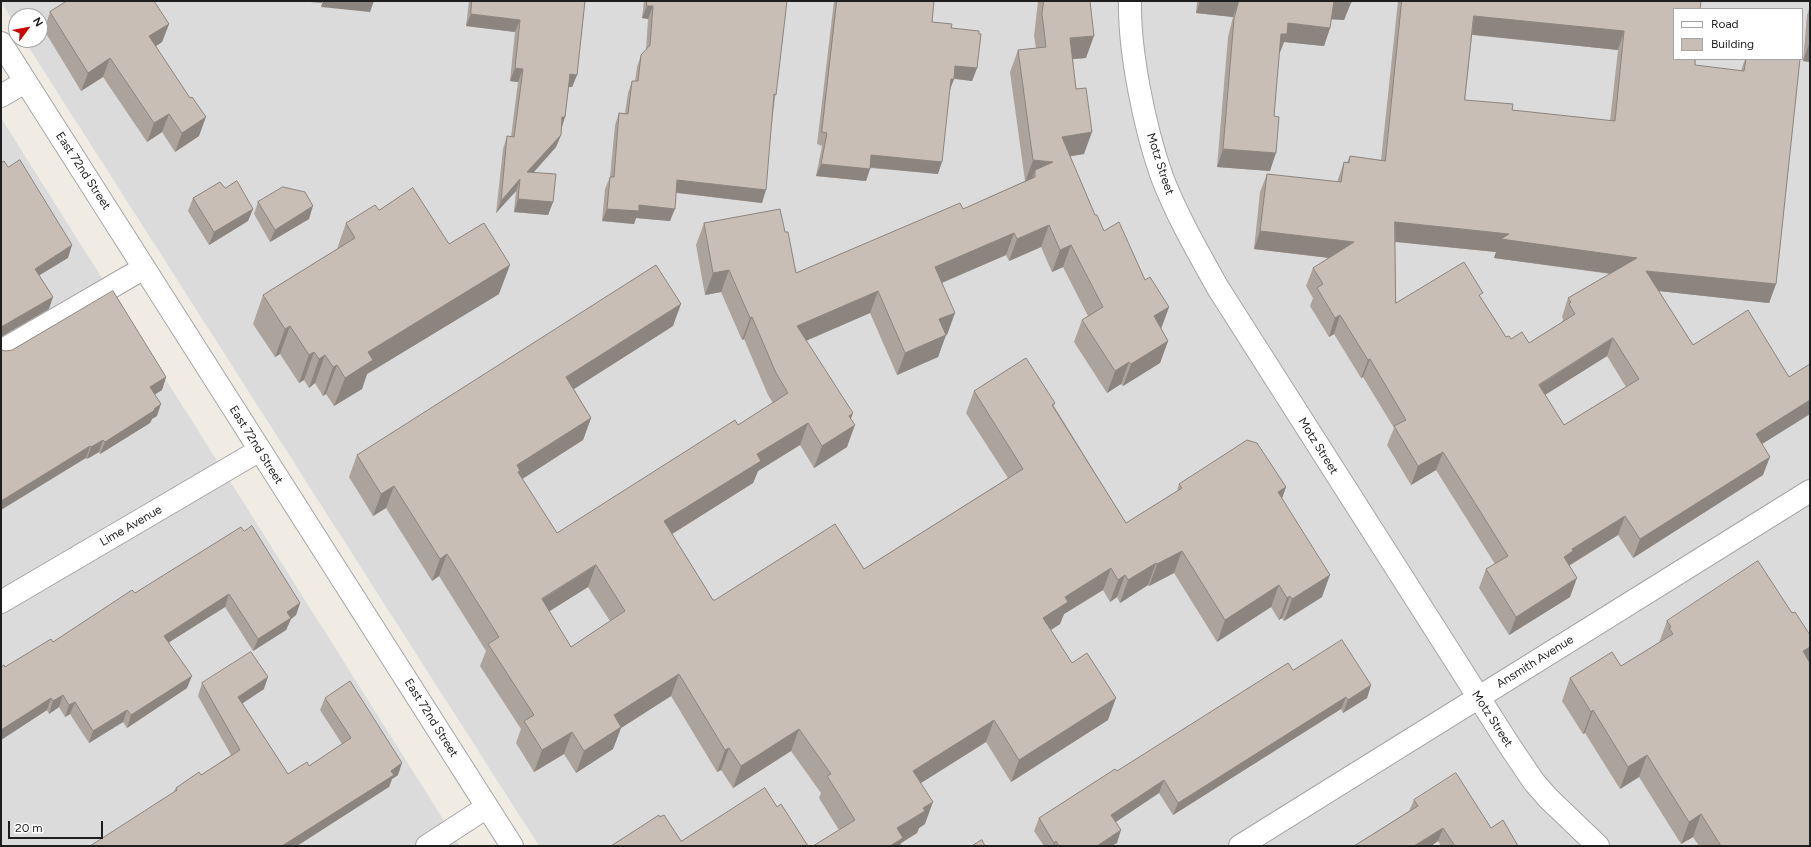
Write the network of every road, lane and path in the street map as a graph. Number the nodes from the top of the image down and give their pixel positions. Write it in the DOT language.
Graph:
graph roads {
  1 [pos="1130,1"];
  2 [pos="1,43"];
  3 [pos="25,82"];
  4 [pos="1,96"];
  5 [pos="144,268"];
  6 [pos="1,351"];
  7 [pos="260,450"];
  8 [pos="1810,490"];
  9 [pos="1,602"];
  10 [pos="1478,698"];
  11 [pos="487,807"];
  12 [pos="427,846"];
  13 [pos="512,846"];
  14 [pos="1240,846"];
  15 [pos="1598,846"];
  1 -- 10 [label="street, Motz Street"];
  2 -- 3 [label="street, East 72nd Street"];
  3 -- 4 [label="street"];
  3 -- 5 [label="street, East 72nd Street"];
  5 -- 6 [label="street"];
  5 -- 7 [label="street, East 72nd Street"];
  7 -- 9 [label="street, Lime Avenue"];
  7 -- 11 [label="street, East 72nd Street"];
  8 -- 10 [label="street, Ansmith Avenue"];
  10 -- 14 [label="street, Ansmith Avenue"];
  10 -- 15 [label="street, Motz Street"];
  11 -- 12 [label="street"];
  11 -- 13 [label="street, East 72nd Street"];
}
